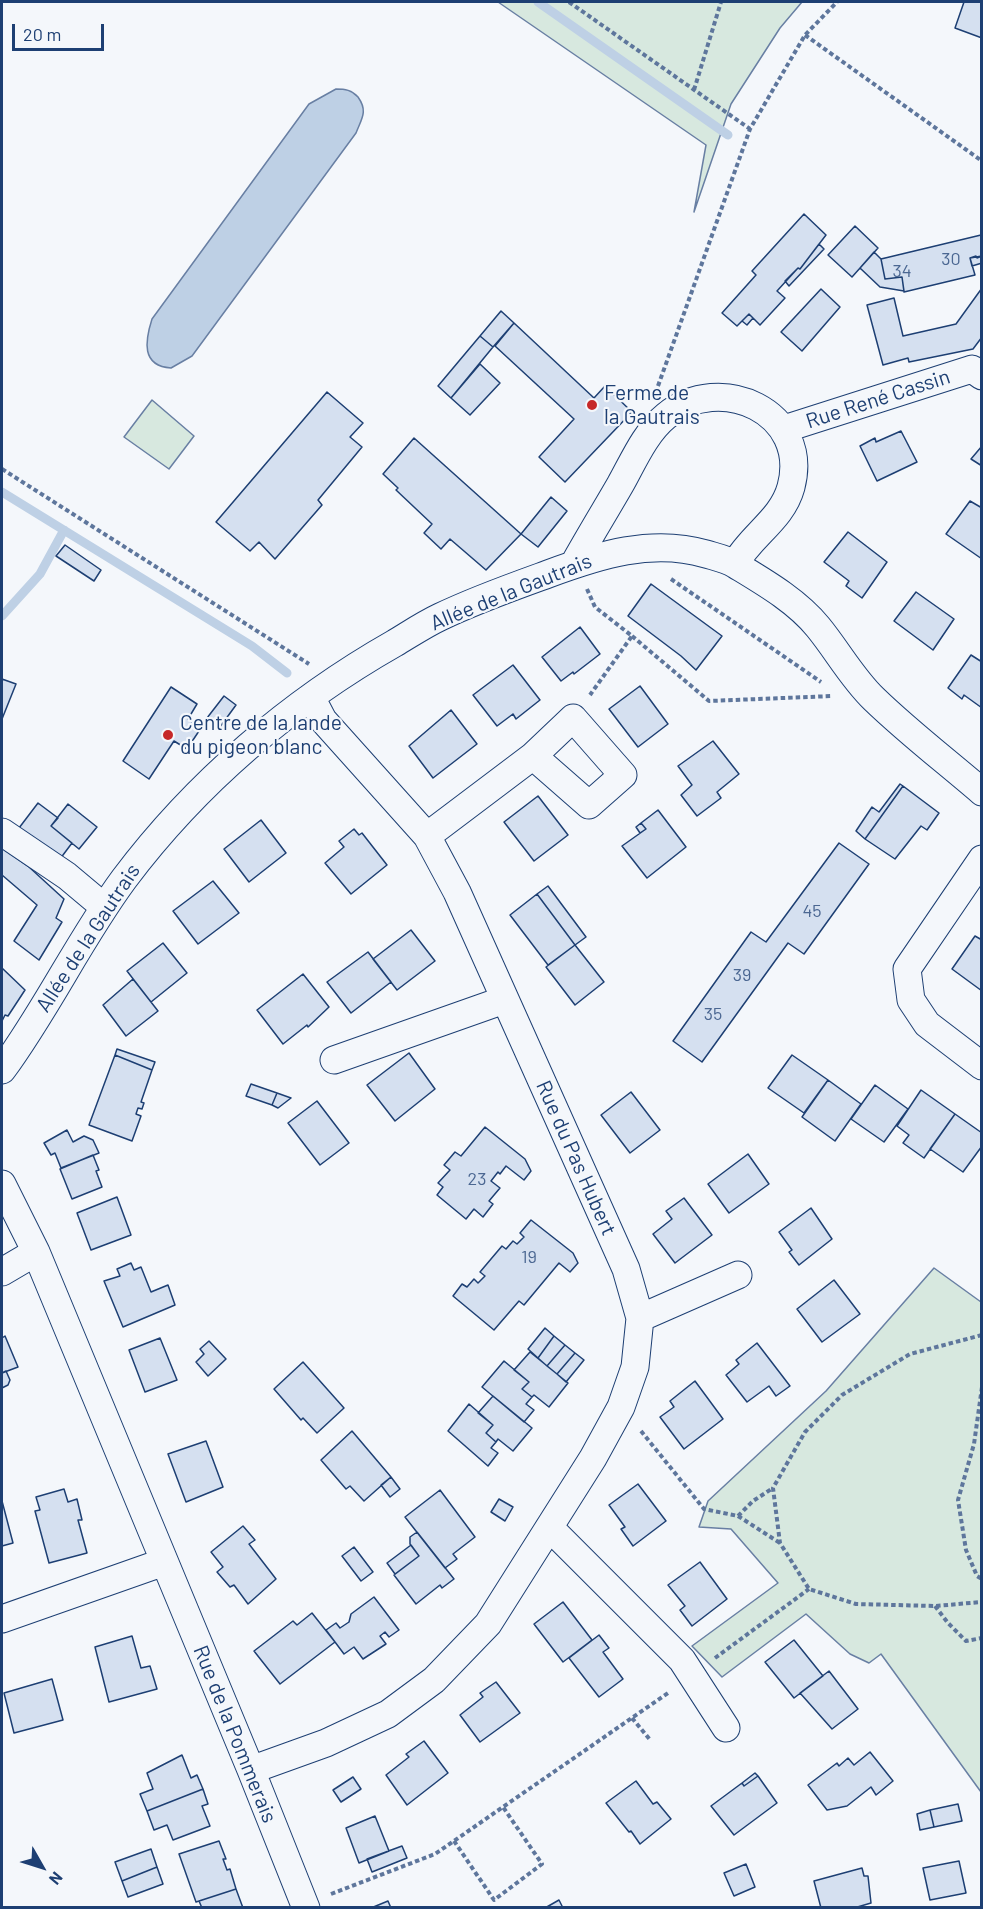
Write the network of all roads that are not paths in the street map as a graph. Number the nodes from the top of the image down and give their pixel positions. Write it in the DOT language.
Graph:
graph roads {
  1 [pos="978,367"];
  2 [pos="783,429"];
  3 [pos="574,564"];
  4 [pos="735,564"];
  5 [pos="311,697"];
  6 [pos="533,756"];
  7 [pos="981,792"];
  8 [pos="2,832"];
  9 [pos="427,836"];
  10 [pos="981,859"];
  11 [pos="104,907"];
  12 [pos="504,1000"];
  13 [pos="334,1060"];
  14 [pos="981,1066"];
  15 [pos="2,1070"];
  16 [pos="2,1184"];
  17 [pos="36,1252"];
  18 [pos="2,1272"];
  19 [pos="738,1275"];
  20 [pos="640,1318"];
  21 [pos="550,1528"];
  22 [pos="164,1562"];
  23 [pos="2,1619"];
  24 [pos="726,1728"];
  25 [pos="251,1770"];
  26 [pos="305,1906"];
  1 -- 2 [label="street, Rue René Cassin"];
  2 -- 3 [label="street, Rue René Cassin"];
  2 -- 4 [label="street, Rue René Cassin"];
  3 -- 4 [label="street, Allée de la Gautrais"];
  3 -- 5 [label="street, Allée de la Gautrais"];
  4 -- 7 [label="street, Allée de la Gautrais"];
  5 -- 9 [label="street, Rue du Pas Hubert"];
  5 -- 11 [label="street, Allée de la Gautrais"];
  6 -- 6 [label="street"];
  6 -- 9 [label="street"];
  8 -- 11 [label="street"];
  9 -- 12 [label="street, Rue du Pas Hubert"];
  10 -- 14 [label="street"];
  11 -- 15 [label="street, Allée de la Gautrais"];
  12 -- 13 [label="street"];
  12 -- 20 [label="street, Rue du Pas Hubert"];
  16 -- 17 [label="street, Rue de la Pommerais"];
  17 -- 18 [label="street"];
  17 -- 22 [label="street, Rue de la Pommerais"];
  19 -- 20 [label="street"];
  20 -- 21 [label="street, Rue du Pas Hubert"];
  21 -- 24 [label="street"];
  21 -- 25 [label="street, Rue du Pas Hubert"];
  22 -- 23 [label="street"];
  22 -- 25 [label="street, Rue de la Pommerais"];
  25 -- 26 [label="street, Rue de la Pommerais"];
}
